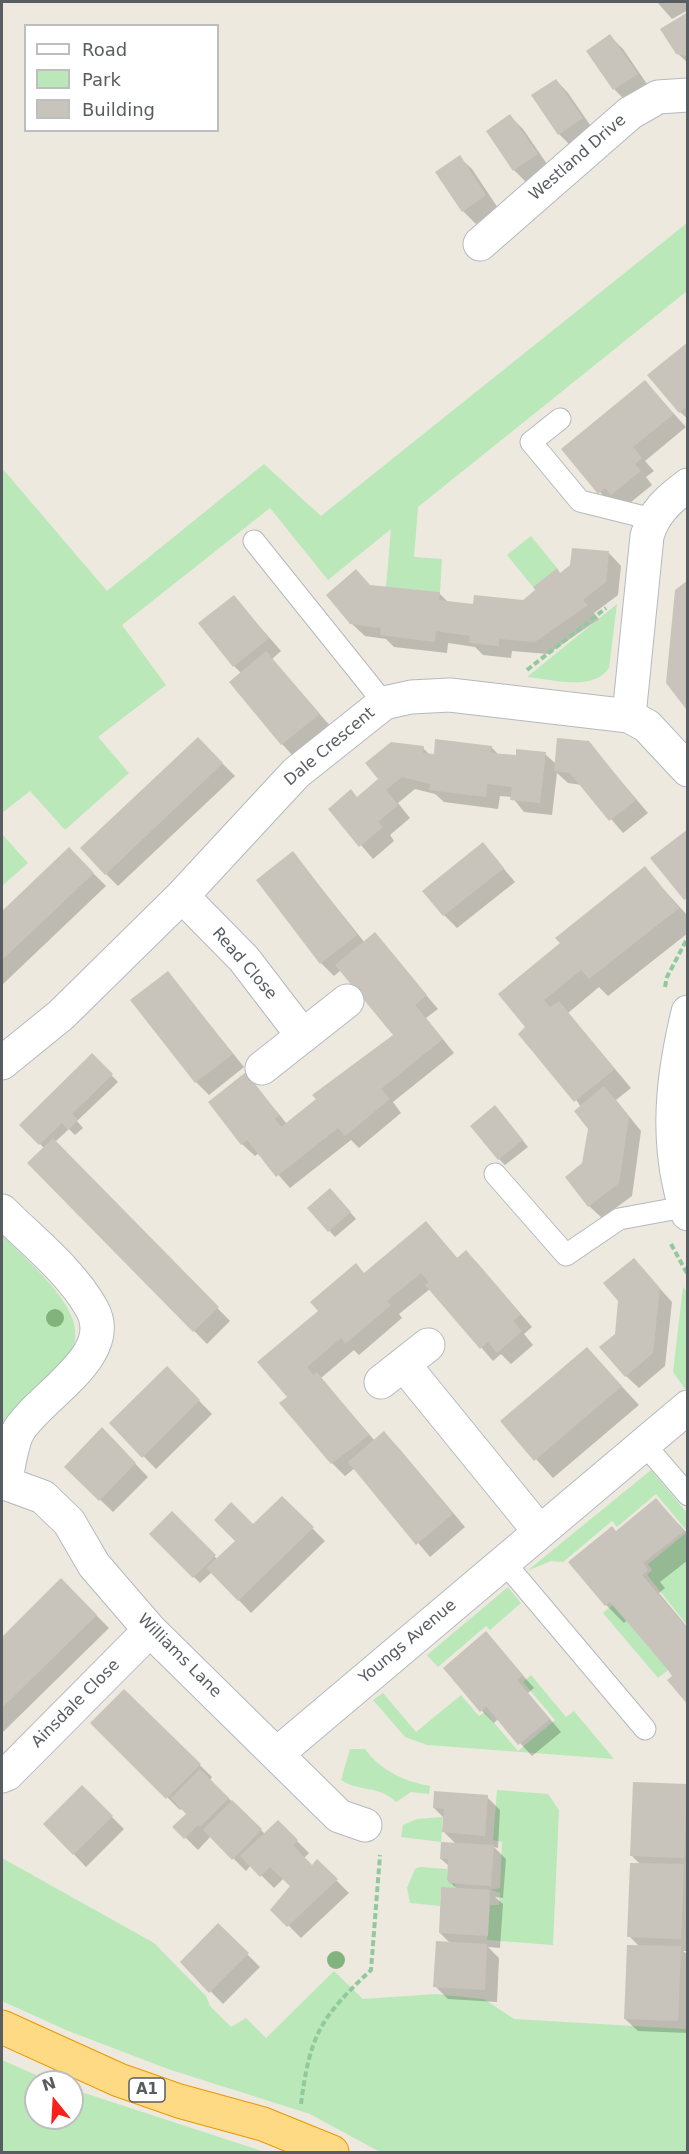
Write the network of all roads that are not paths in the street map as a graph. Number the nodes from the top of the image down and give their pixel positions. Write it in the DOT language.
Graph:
graph roads {
  1 [pos="687,94"];
  2 [pos="480,244"];
  3 [pos="560,419"];
  4 [pos="687,484"];
  5 [pos="652,519"];
  6 [pos="254,542"];
  7 [pos="384,703"];
  8 [pos="629,716"];
  9 [pos="687,770"];
  10 [pos="182,896"];
  11 [pos="347,1001"];
  12 [pos="687,1012"];
  13 [pos="303,1036"];
  14 [pos="2,1064"];
  15 [pos="262,1068"];
  16 [pos="495,1174"];
  17 [pos="686,1210"];
  18 [pos="2,1211"];
  19 [pos="404,1364"];
  20 [pos="687,1407"];
  21 [pos="644,1444"];
  22 [pos="3,1482"];
  23 [pos="687,1495"];
  24 [pos="540,1532"];
  25 [pos="504,1562"];
  26 [pos="150,1630"];
  27 [pos="645,1729"];
  28 [pos="278,1753"];
  29 [pos="2,1776"];
  30 [pos="365,1825"];
  31 [pos="2,2027"];
  32 [pos="332,2152"];
  1 -- 2 [label="street, Westland Drive"];
  3 -- 5 [label="lane"];
  4 -- 5 [label="street"];
  5 -- 8 [label="street"];
  6 -- 7 [label="lane"];
  7 -- 8 [label="street, Dale Crescent"];
  7 -- 10 [label="street, Dale Crescent"];
  8 -- 9 [label="street"];
  10 -- 13 [label="street, Read Close"];
  10 -- 14 [label="street, Dale Crescent"];
  11 -- 13 [label="street"];
  12 -- 17 [label="street"];
  13 -- 15 [label="street"];
  16 -- 17 [label="lane"];
  18 -- 22 [label="street"];
  19 -- 24 [label="street"];
  20 -- 21 [label="street, Youngs Avenue"];
  21 -- 23 [label="lane"];
  21 -- 24 [label="street, Youngs Avenue"];
  22 -- 26 [label="street, Williams Lane"];
  24 -- 25 [label="street, Youngs Avenue"];
  25 -- 27 [label="lane"];
  25 -- 28 [label="street, Youngs Avenue"];
  26 -- 28 [label="street, Williams Lane"];
  26 -- 29 [label="street, Ainsdale Close"];
  28 -- 30 [label="street, Williams Lane"];
  31 -- 32 [label="highway, A1"];
}
